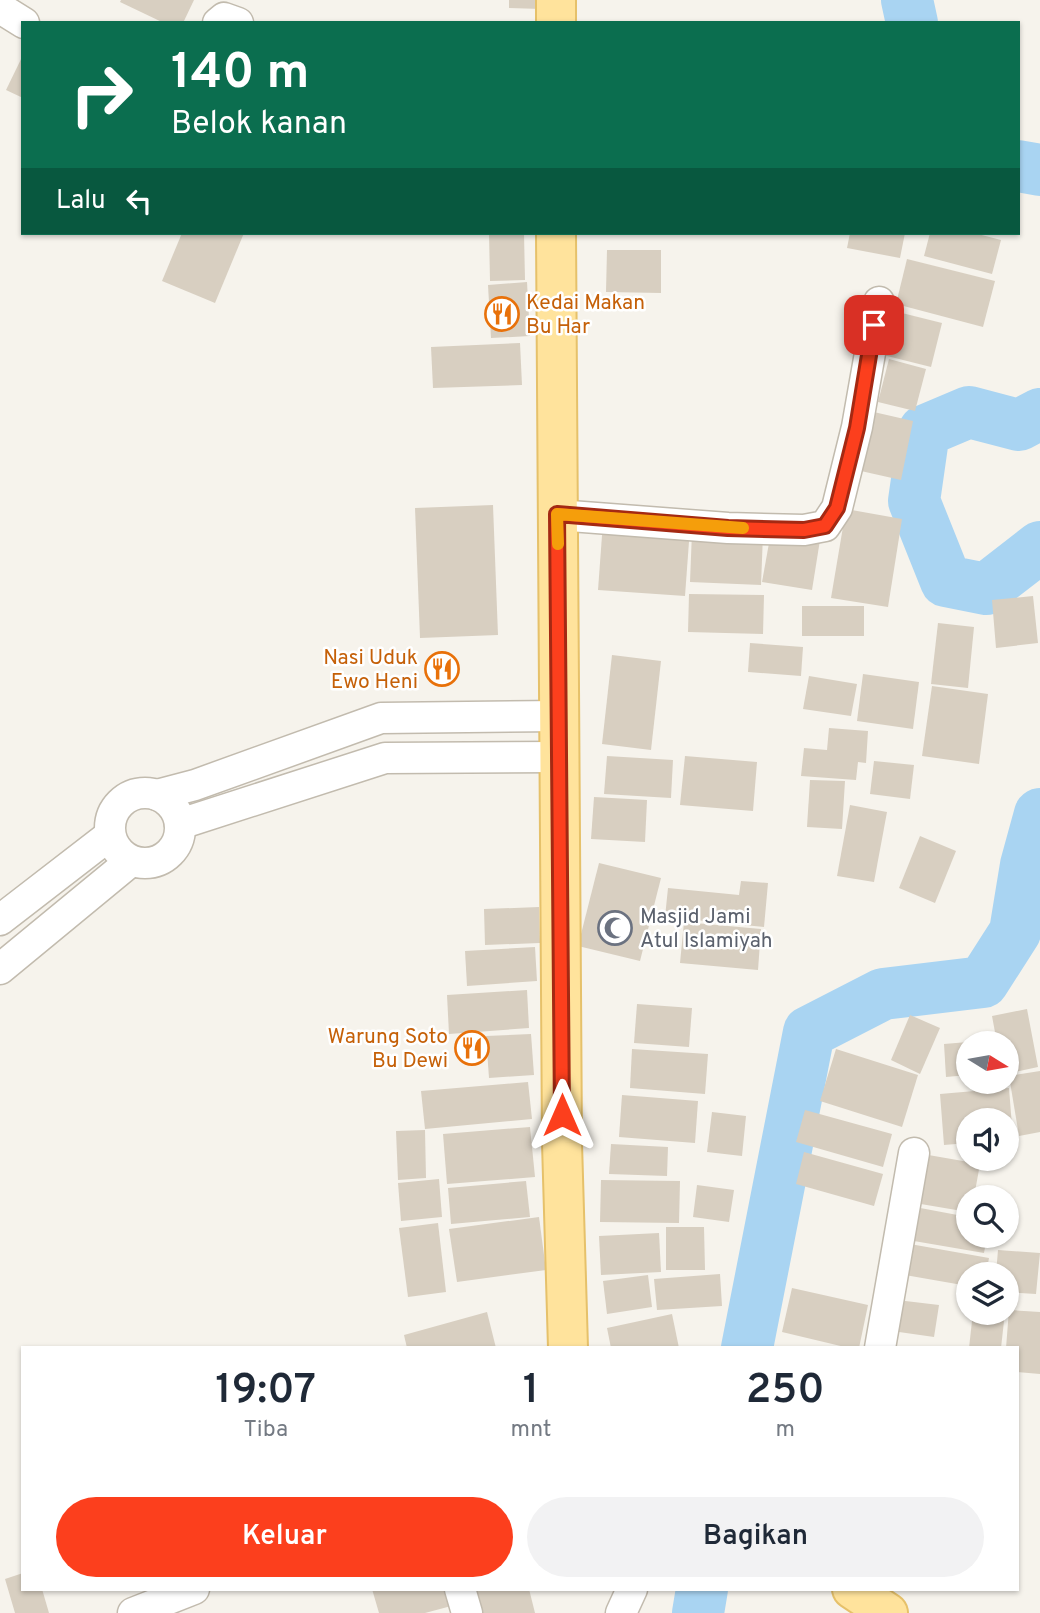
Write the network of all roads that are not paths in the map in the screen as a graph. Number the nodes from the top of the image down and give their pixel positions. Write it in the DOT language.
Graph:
graph roads {
  1 [pos="556,0"];
  2 [pos="0,8"];
  3 [pos="21,21"];
  4 [pos="556,21"];
  5 [pos="556,235"];
  6 [pos="878,302"];
  7 [pos="557,514"];
  8 [pos="559,716"];
  9 [pos="559,757"];
  10 [pos="157,794"];
  11 [pos="180,824"];
  12 [pos="110,835"];
  13 [pos="131,861"];
  14 [pos="0,920"];
  15 [pos="0,969"];
  16 [pos="914,1153"];
  17 [pos="568,1346"];
  18 [pos="880,1346"];
  19 [pos="189,1591"];
  20 [pos="461,1591"];
  21 [pos="631,1591"];
  22 [pos="855,1591"];
  23 [pos="133,1613"];
  24 [pos="467,1613"];
  25 [pos="621,1613"];
  26 [pos="888,1613"];
  1 -- 4 [label="main road"];
  2 -- 3 [label="street"];
  5 -- 7 [label="main road"];
  6 -- 7 [label="street"];
  7 -- 8 [label="main road"];
  8 -- 9 [label="main road"];
  8 -- 10 [label="street"];
  9 -- 11 [label="street"];
  9 -- 17 [label="main road"];
  10 -- 11 [label="street"];
  10 -- 12 [label="street"];
  11 -- 13 [label="street"];
  12 -- 13 [label="street"];
  12 -- 14 [label="street"];
  13 -- 15 [label="street"];
  16 -- 18 [label="street"];
  19 -- 23 [label="street"];
  20 -- 24 [label="street"];
  21 -- 25 [label="street"];
  22 -- 26 [label="main road"];
}
